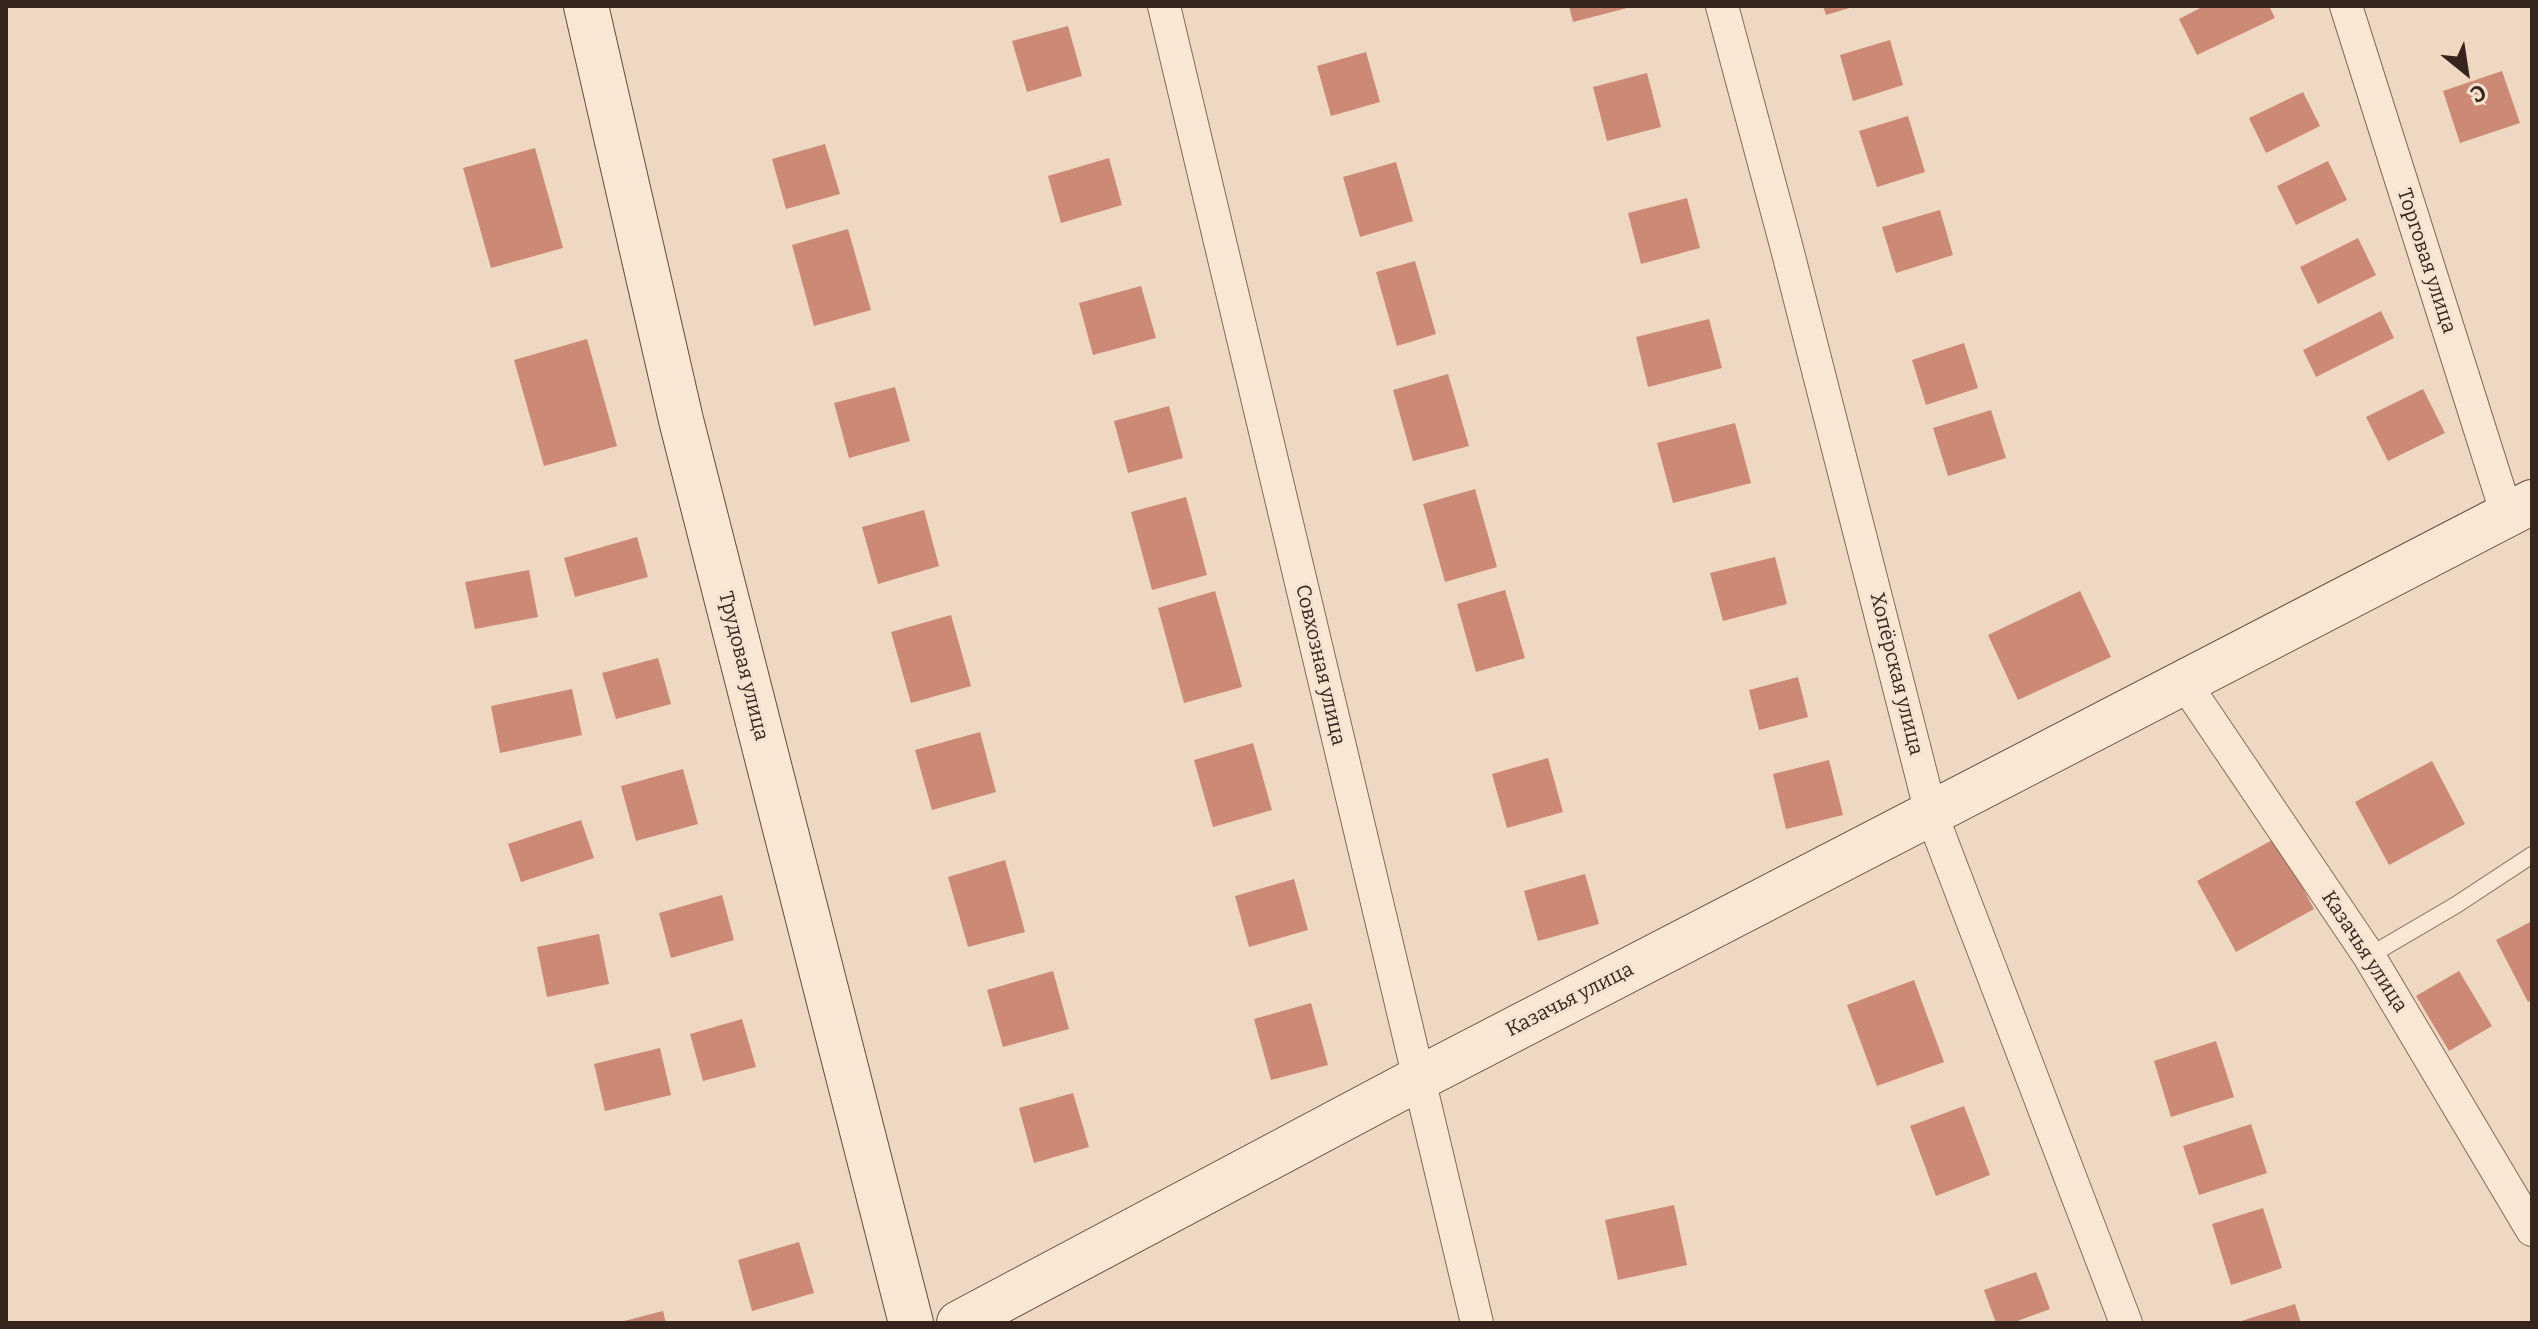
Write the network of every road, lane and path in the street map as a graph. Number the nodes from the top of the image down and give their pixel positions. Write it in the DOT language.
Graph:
graph roads {
  1 [pos="586,6"];
  2 [pos="1164,6"];
  3 [pos="1722,6"];
  4 [pos="2346,6"];
  5 [pos="2519,509"];
  6 [pos="2184,682"];
  7 [pos="1931,813"];
  8 [pos="2532,855"];
  9 [pos="2369,956"];
  10 [pos="1418,1079"];
  11 [pos="2532,1230"];
  12 [pos="911,1323"];
  13 [pos="959,1323"];
  14 [pos="1477,1323"];
  15 [pos="2126,1323"];
  1 -- 12 [label="street, Трудовая улица"];
  2 -- 10 [label="street, Совхозная улица"];
  3 -- 7 [label="street, Хопёрская улица"];
  4 -- 5 [label="street, Торговая улица"];
  5 -- 6 [label="street, Казачья улица"];
  6 -- 7 [label="street, Казачья улица"];
  6 -- 9 [label="street, Казачья улица"];
  7 -- 10 [label="street, Казачья улица"];
  7 -- 15 [label="street, Хопёрская улица"];
  8 -- 9 [label="lane"];
  9 -- 11 [label="street, Казачья улица"];
  10 -- 13 [label="street, Казачья улица"];
  10 -- 14 [label="street, Совхозная улица"];
}
